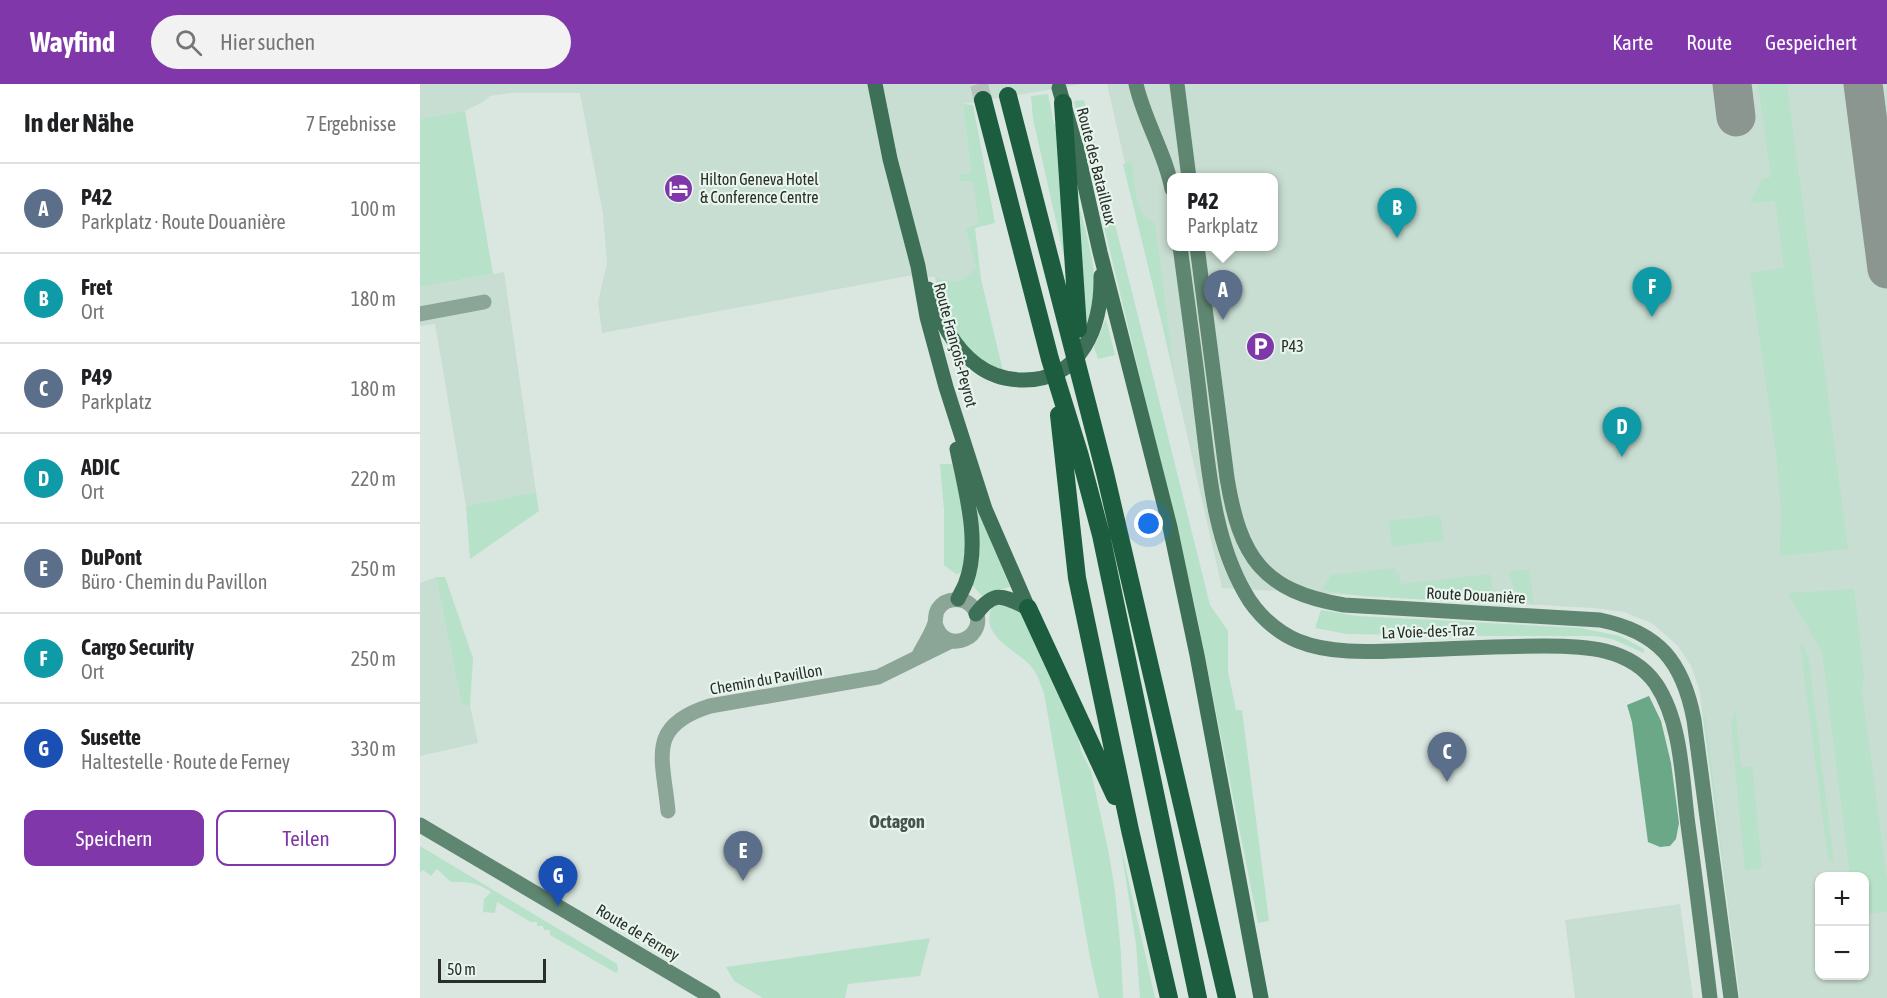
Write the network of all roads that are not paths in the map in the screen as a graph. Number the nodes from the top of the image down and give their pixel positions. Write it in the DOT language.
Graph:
graph roads {
  1 [pos="875,84"];
  2 [pos="1136,84"];
  3 [pos="1177,84"];
  4 [pos="1008,96"];
  5 [pos="1061,96"];
  6 [pos="983,100"];
  7 [pos="1168,173"];
  8 [pos="1188,173"];
  9 [pos="1181,251"];
  10 [pos="1198,251"];
  11 [pos="1100,252"];
  12 [pos="918,266"];
  13 [pos="484,302"];
  14 [pos="420,314"];
  15 [pos="1055,377"];
  16 [pos="946,387"];
  17 [pos="1089,408"];
  18 [pos="958,599"];
  19 [pos="1028,608"];
  20 [pos="976,614"];
  21 [pos="935,623"];
  22 [pos="951,641"];
  23 [pos="918,657"];
  24 [pos="668,811"];
  25 [pos="420,825"];
  26 [pos="1130,830"];
  27 [pos="1205,902"];
  28 [pos="713,998"];
  29 [pos="1169,998"];
  30 [pos="1198,998"];
  31 [pos="1227,998"];
  32 [pos="1237,998"];
  33 [pos="1261,998"];
  34 [pos="1710,998"];
  35 [pos="1731,998"];
  1 -- 12 [label="main road, Route François-Peyrot"];
  2 -- 7 [label="street"];
  3 -- 8 [label="street"];
  4 -- 17 [label="highway"];
  5 -- 11 [label="main road, Route des Batailleux"];
  5 -- 17 [label="highway"];
  6 -- 15 [label="highway"];
  9 -- 34 [label="street, La Voie-des-Traz"];
  10 -- 35 [label="street, Route Douanière"];
  11 -- 12 [label="main road"];
  11 -- 33 [label="main road"];
  12 -- 16 [label="main road, Route François-Peyrot"];
  13 -- 14 [label="street"];
  15 -- 26 [label="highway"];
  15 -- 30 [label="highway"];
  16 -- 18 [label="main road"];
  16 -- 19 [label="main road, Route François-Peyrot"];
  17 -- 27 [label="highway"];
  18 -- 20 [label="street"];
  18 -- 21 [label="street"];
  19 -- 20 [label="main road"];
  19 -- 26 [label="highway"];
  20 -- 22 [label="street"];
  21 -- 22 [label="street"];
  21 -- 23 [label="street"];
  22 -- 23 [label="street, Chemin du Pavillon"];
  23 -- 24 [label="street, Chemin du Pavillon"];
  25 -- 28 [label="street, Route de Ferney"];
  26 -- 29 [label="highway"];
  27 -- 31 [label="highway"];
  27 -- 32 [label="highway"];
}
